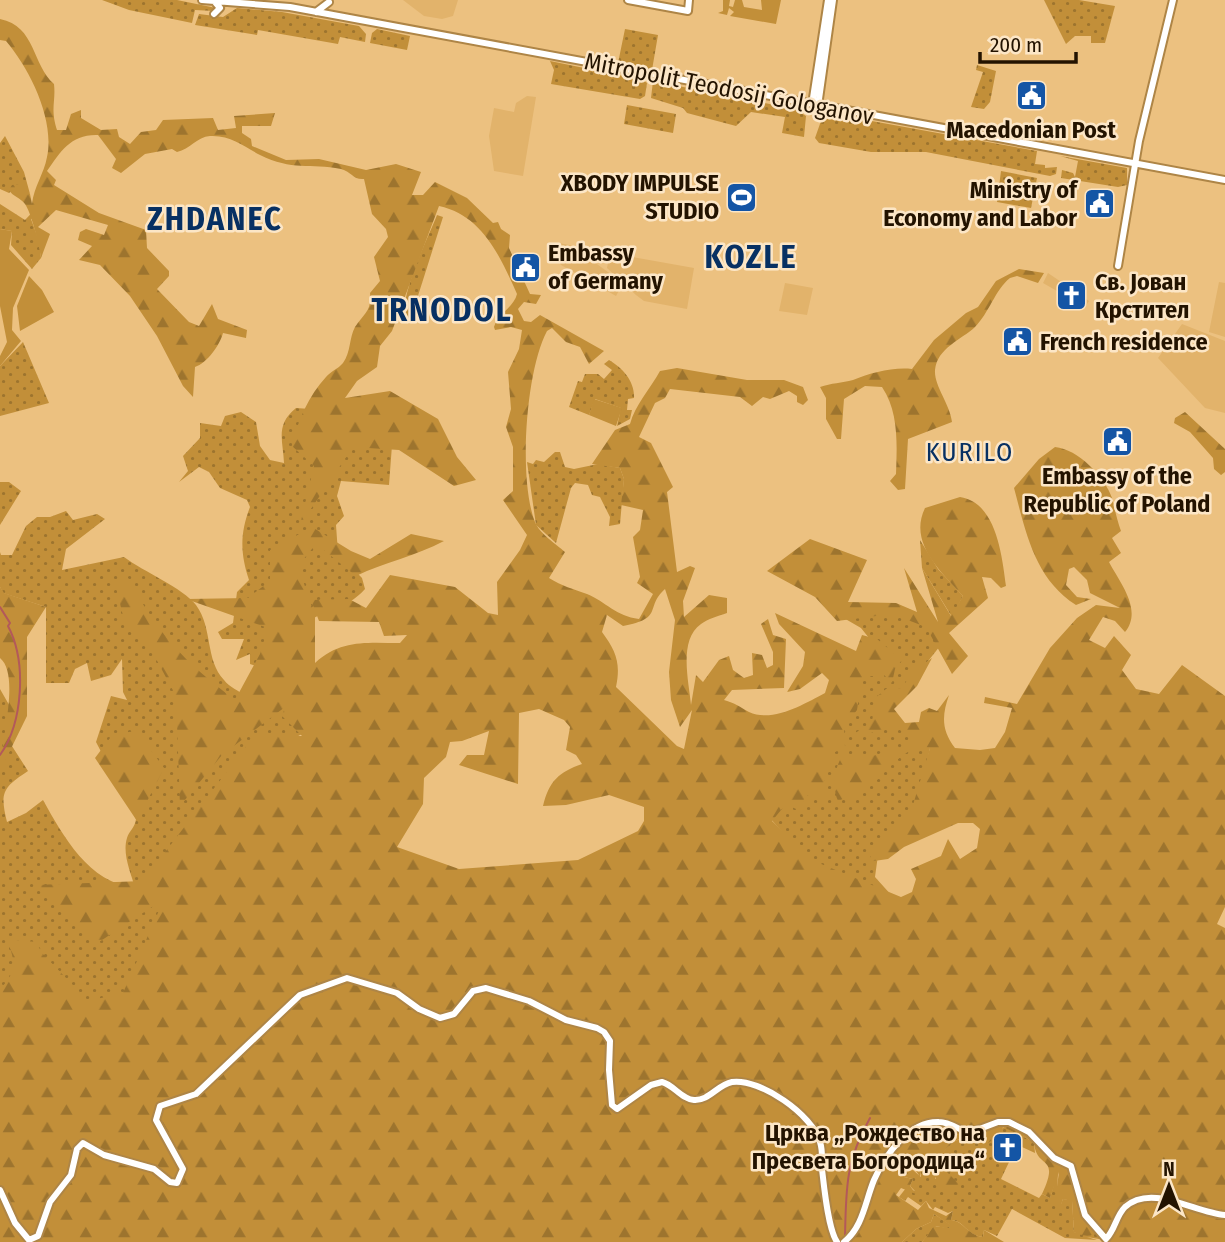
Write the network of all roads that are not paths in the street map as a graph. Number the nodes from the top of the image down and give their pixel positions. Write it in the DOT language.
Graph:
graph roads {
  1 [pos="202,0"];
  2 [pos="249,0"];
  3 [pos="628,0"];
  4 [pos="690,0"];
  5 [pos="828,0"];
  6 [pos="833,0"];
  7 [pos="1173,0"];
  8 [pos="215,1"];
  9 [pos="233,1"];
  10 [pos="330,1"];
  11 [pos="259,4"];
  12 [pos="314,12"];
  13 [pos="214,14"];
  14 [pos="327,15"];
  15 [pos="339,17"];
  16 [pos="817,91"];
  17 [pos="795,102"];
  18 [pos="815,105"];
  19 [pos="837,110"];
  20 [pos="1135,164"];
  21 [pos="1225,180"];
  22 [pos="1118,266"];
  23 [pos="0,1190"];
  24 [pos="1225,1215"];
  25 [pos="837,1242"];
  26 [pos="844,1242"];
  1 -- 8 [label="main road, Mitropolit Teodosij Gologanov"];
  2 -- 11 [label="main road"];
  3 -- 4 [label="main road"];
  5 -- 16 [label="main road"];
  6 -- 16 [label="main road"];
  7 -- 20 [label="main road"];
  8 -- 9 [label="main road, Mitropolit Teodosij Gologanov"];
  8 -- 13 [label="main road"];
  9 -- 11 [label="main road, Mitropolit Teodosij Gologanov"];
  10 -- 12 [label="main road"];
  10 -- 14 [label="main road"];
  10 -- 15 [label="main road"];
  11 -- 12 [label="main road, Mitropolit Teodosij Gologanov"];
  12 -- 14 [label="main road, Mitropolit Teodosij Gologanov"];
  14 -- 15 [label="main road, Mitropolit Teodosij Gologanov"];
  15 -- 17 [label="main road, Mitropolit Teodosij Gologanov"];
  16 -- 17 [label="main road"];
  16 -- 18 [label="main road"];
  16 -- 19 [label="main road"];
  17 -- 18 [label="main road, Mitropolit Teodosij Gologanov"];
  18 -- 19 [label="main road, Mitropolit Teodosij Gologanov"];
  19 -- 20 [label="main road, Mitropolit Teodosij Gologanov"];
  20 -- 21 [label="main road, Mitropolit Teodosij Gologanov"];
  20 -- 22 [label="main road"];
  23 -- 25 [label="main road"];
  24 -- 26 [label="main road"];
}
